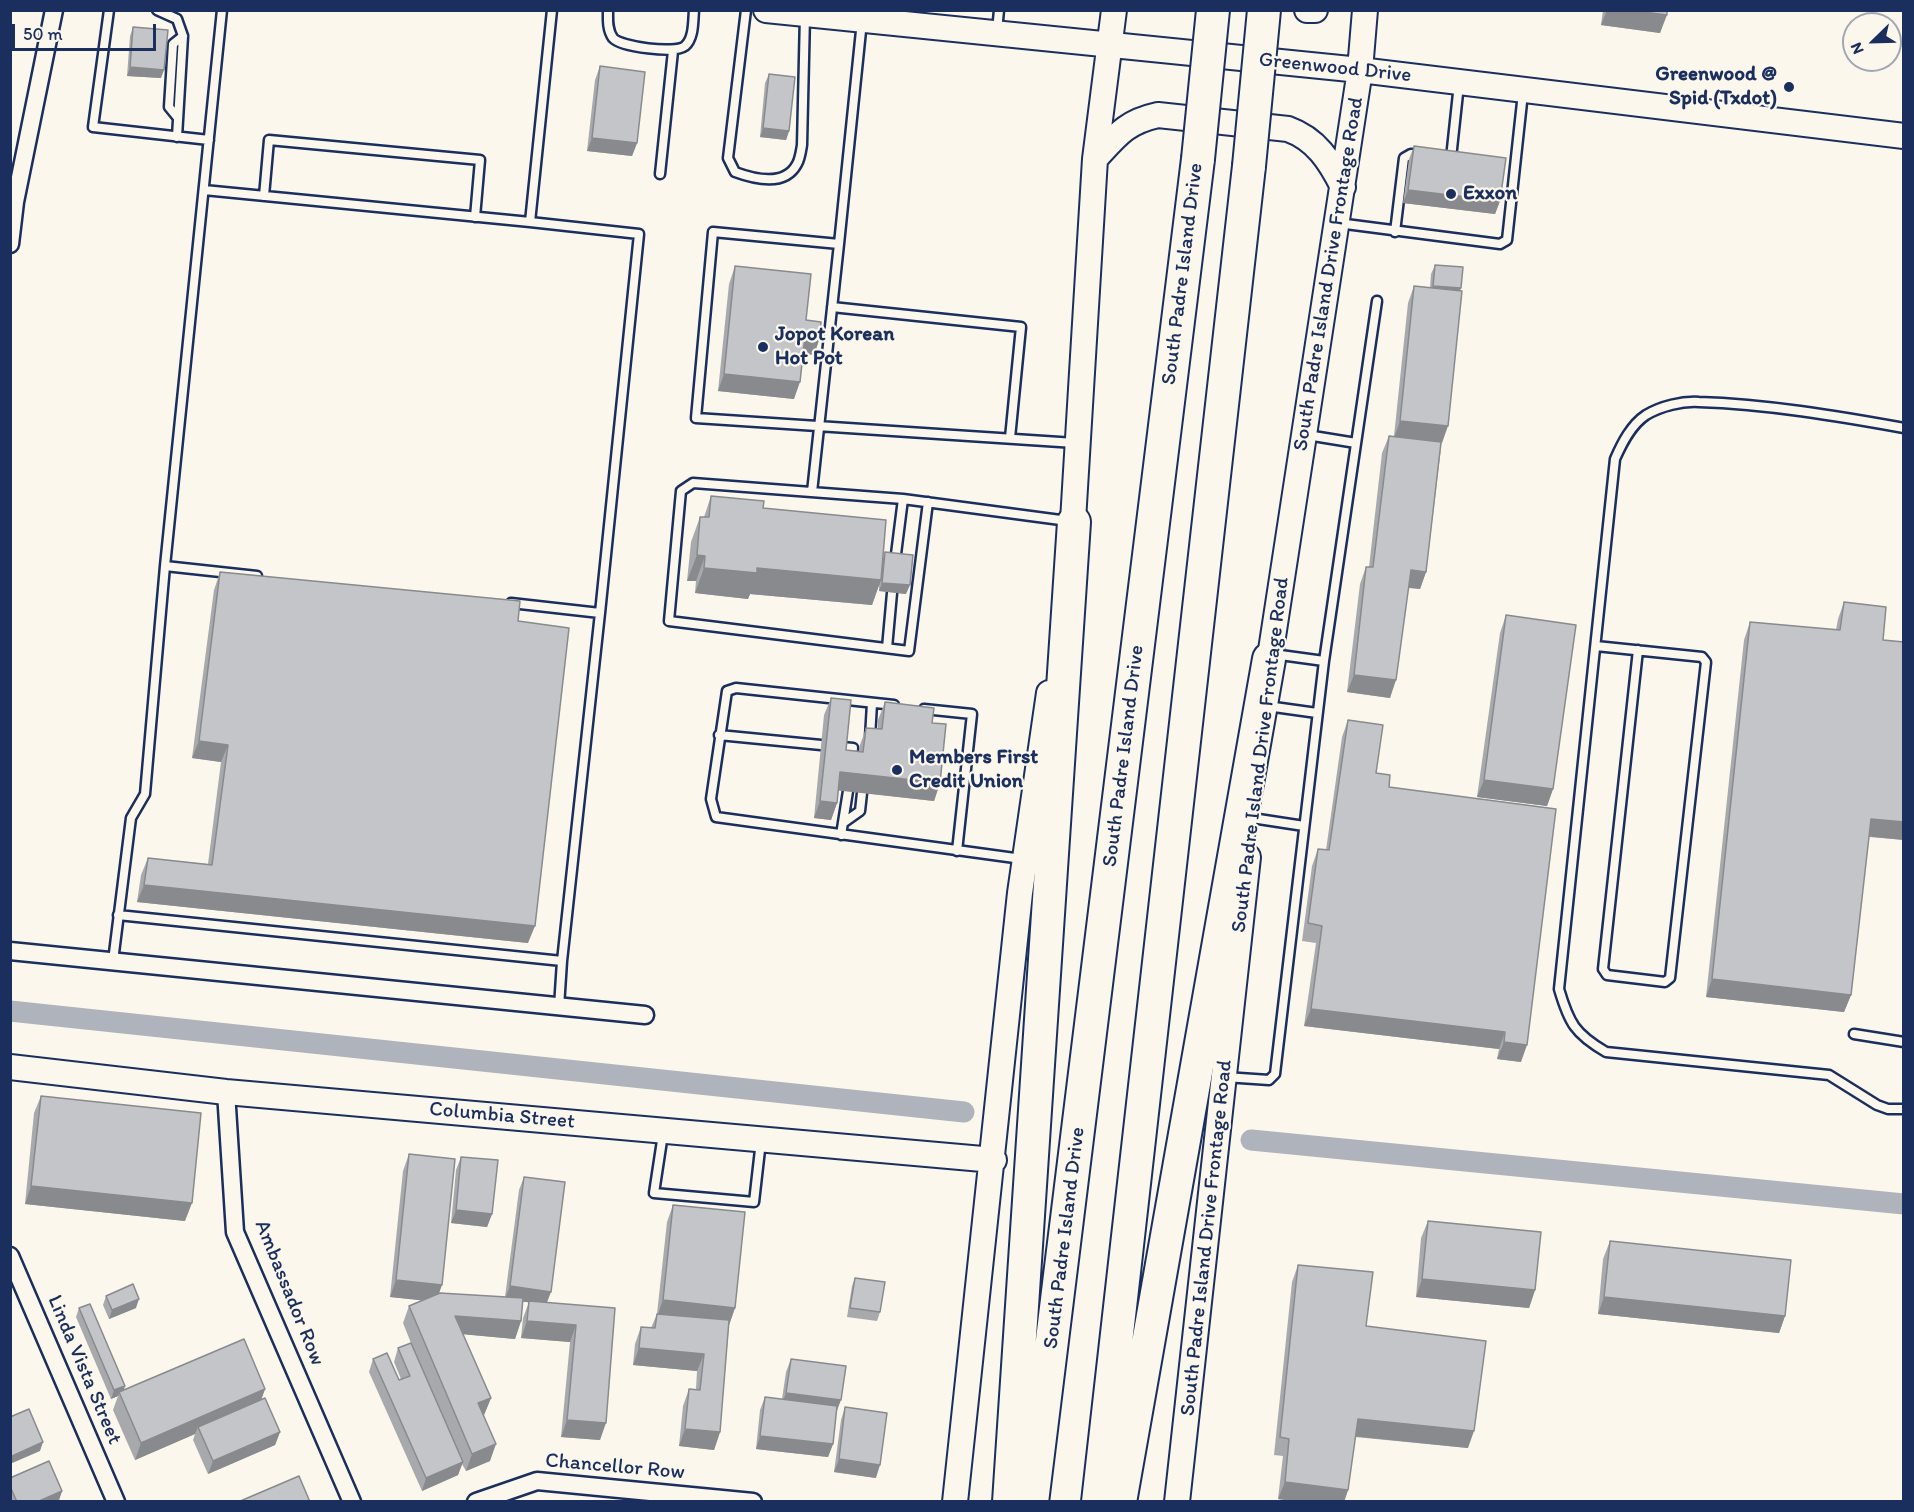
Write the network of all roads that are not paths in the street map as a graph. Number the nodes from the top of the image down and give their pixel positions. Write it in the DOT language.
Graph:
graph roads {
  1 [pos="54,10"];
  2 [pos="109,10"];
  3 [pos="157,10"];
  4 [pos="222,10"];
  5 [pos="552,10"];
  6 [pos="608,10"];
  7 [pos="694,10"];
  8 [pos="746,10"];
  9 [pos="766,10"];
  10 [pos="999,10"];
  11 [pos="1114,10"];
  12 [pos="1214,10"];
  13 [pos="1264,10"];
  14 [pos="1307,10"];
  15 [pos="1315,10"];
  16 [pos="1365,10"];
  17 [pos="805,15"];
  18 [pos="887,17"];
  19 [pos="862,21"];
  20 [pos="997,34"];
  21 [pos="1108,46"];
  22 [pos="673,51"];
  23 [pos="1360,70"];
  24 [pos="1459,82"];
  25 [pos="1523,90"];
  26 [pos="1904,136"];
  27 [pos="177,137"];
  28 [pos="209,140"];
  29 [pos="1431,156"];
  30 [pos="1441,157"];
  31 [pos="1095,159"];
  32 [pos="1451,159"];
  33 [pos="1462,160"];
  34 [pos="1505,165"];
  35 [pos="1515,166"];
  36 [pos="660,174"];
  37 [pos="1343,187"];
  38 [pos="204,190"];
  39 [pos="264,196"];
  40 [pos="475,217"];
  41 [pos="530,222"];
  42 [pos="1337,223"];
  43 [pos="1395,232"];
  44 [pos="10,244"];
  45 [pos="839,244"];
  46 [pos="1377,301"];
  47 [pos="832,307"];
  48 [pos="818,426"];
  49 [pos="1904,428"];
  50 [pos="1304,435"];
  51 [pos="1010,438"];
  52 [pos="1078,443"];
  53 [pos="1356,443"];
  54 [pos="812,492"];
  55 [pos="903,499"];
  56 [pos="928,502"];
  57 [pos="1074,522"];
  58 [pos="896,562"];
  59 [pos="165,566"];
  60 [pos="265,577"];
  61 [pos="892,593"];
  62 [pos="505,603"];
  63 [pos="600,613"];
  64 [pos="1596,646"];
  65 [pos="887,648"];
  66 [pos="1638,650"];
  67 [pos="1269,656"];
  68 [pos="1324,661"];
  69 [pos="872,703"];
  70 [pos="1264,705"];
  71 [pos="905,706"];
  72 [pos="917,708"];
  73 [pos="1317,713"];
  74 [pos="719,735"];
  75 [pos="821,745"];
  76 [pos="869,746"];
  77 [pos="842,747"];
  78 [pos="851,768"];
  79 [pos="848,791"];
  80 [pos="862,793"];
  81 [pos="1252,818"];
  82 [pos="843,823"];
  83 [pos="1304,826"];
  84 [pos="841,835"];
  85 [pos="957,851"];
  86 [pos="1025,860"];
  87 [pos="118,915"];
  88 [pos="10,951"];
  89 [pos="112,961"];
  90 [pos="562,962"];
  91 [pos="559,1006"];
  92 [pos="645,1015"];
  93 [pos="1854,1034"];
  94 [pos="1904,1042"];
  95 [pos="10,1067"];
  96 [pos="1224,1077"];
  97 [pos="226,1092"];
  98 [pos="1904,1109"];
  99 [pos="663,1131"];
  100 [pos="762,1139"];
  101 [pos="994,1160"];
  102 [pos="10,1256"];
  103 [pos="116,1502"];
  104 [pos="352,1502"];
  105 [pos="476,1502"];
  106 [pos="753,1502"];
  107 [pos="955,1502"];
  108 [pos="1009,1502"];
  109 [pos="1032,1502"];
  110 [pos="1098,1502"];
  111 [pos="1120,1502"];
  112 [pos="1177,1502"];
  1 -- 44 [label="street"];
  2 -- 27 [label="lane"];
  3 -- 27 [label="lane"];
  4 -- 28 [label="lane"];
  5 -- 41 [label="lane"];
  6 -- 22 [label="lane"];
  7 -- 22 [label="lane"];
  8 -- 17 [label="lane"];
  9 -- 17 [label="main road, Greenwood Drive"];
  10 -- 20 [label="lane"];
  11 -- 21 [label="main road"];
  12 -- 109 [label="highway, South Padre Island Drive, bridge"];
  13 -- 110 [label="highway, bridge"];
  14 -- 15 [label="main road"];
  16 -- 23 [label="main road, South Padre Island Drive Frontage Road"];
  17 -- 19 [label="main road, Greenwood Drive"];
  18 -- 19 [label="main road, Greenwood Drive"];
  18 -- 20 [label="main road, Greenwood Drive"];
  19 -- 45 [label="lane"];
  20 -- 21 [label="main road, Greenwood Drive"];
  21 -- 23 [label="main road, Greenwood Drive"];
  21 -- 31 [label="main road"];
  22 -- 36 [label="lane"];
  23 -- 24 [label="main road, Greenwood Drive"];
  23 -- 37 [label="main road, South Padre Island Drive Frontage Road"];
  24 -- 25 [label="main road, Greenwood Drive"];
  24 -- 32 [label="lane"];
  25 -- 26 [label="main road, Greenwood Drive"];
  25 -- 35 [label="lane"];
  27 -- 28 [label="lane"];
  28 -- 38 [label="lane"];
  29 -- 43 [label="lane"];
  30 -- 32 [label="lane"];
  31 -- 37 [label="main road"];
  31 -- 52 [label="main road"];
  32 -- 33 [label="lane"];
  34 -- 35 [label="lane"];
  35 -- 43 [label="lane"];
  37 -- 42 [label="main road, South Padre Island Drive Frontage Road"];
  38 -- 39 [label="lane"];
  38 -- 59 [label="lane"];
  39 -- 40 [label="lane"];
  39 -- 40 [label="lane"];
  40 -- 41 [label="lane"];
  41 -- 63 [label="lane"];
  42 -- 43 [label="lane"];
  42 -- 50 [label="main road, South Padre Island Drive Frontage Road"];
  45 -- 47 [label="lane"];
  45 -- 48 [label="lane"];
  46 -- 53 [label="lane"];
  47 -- 48 [label="lane"];
  47 -- 51 [label="lane"];
  48 -- 51 [label="lane"];
  48 -- 54 [label="lane"];
  49 -- 64 [label="lane"];
  50 -- 53 [label="lane"];
  50 -- 67 [label="main road, South Padre Island Drive Frontage Road"];
  51 -- 52 [label="lane"];
  52 -- 57 [label="main road"];
  53 -- 68 [label="lane"];
  54 -- 55 [label="lane"];
  54 -- 65 [label="lane"];
  55 -- 56 [label="lane"];
  55 -- 58 [label="lane"];
  56 -- 57 [label="lane"];
  56 -- 65 [label="lane"];
  57 -- 86 [label="main road"];
  57 -- 108 [label="highway"];
  59 -- 60 [label="lane"];
  59 -- 87 [label="lane"];
  61 -- 65 [label="lane"];
  62 -- 63 [label="lane"];
  63 -- 90 [label="lane"];
  64 -- 66 [label="lane"];
  64 -- 98 [label="lane"];
  66 -- 66 [label="lane"];
  67 -- 68 [label="lane"];
  67 -- 70 [label="main road, South Padre Island Drive Frontage Road"];
  67 -- 111 [label="highway"];
  68 -- 73 [label="lane"];
  69 -- 71 [label="lane"];
  69 -- 74 [label="lane"];
  69 -- 76 [label="lane"];
  70 -- 73 [label="lane"];
  70 -- 81 [label="main road, South Padre Island Drive Frontage Road"];
  72 -- 85 [label="lane"];
  73 -- 83 [label="lane"];
  74 -- 75 [label="lane"];
  74 -- 84 [label="lane"];
  77 -- 78 [label="lane"];
  79 -- 82 [label="lane"];
  80 -- 82 [label="lane"];
  81 -- 83 [label="lane"];
  81 -- 96 [label="main road, South Padre Island Drive Frontage Road"];
  82 -- 84 [label="lane"];
  83 -- 96 [label="lane"];
  84 -- 85 [label="lane"];
  85 -- 86 [label="lane"];
  86 -- 101 [label="main road"];
  87 -- 89 [label="lane"];
  87 -- 90 [label="lane"];
  88 -- 89 [label="street"];
  89 -- 91 [label="street"];
  90 -- 91 [label="lane"];
  91 -- 92 [label="street"];
  93 -- 94 [label="lane"];
  95 -- 97 [label="main road, Columbia Street"];
  96 -- 112 [label="main road, South Padre Island Drive Frontage Road"];
  97 -- 99 [label="main road, Columbia Street"];
  97 -- 104 [label="street, Ambassador Row"];
  99 -- 100 [label="main road, Columbia Street"];
  99 -- 100 [label="lane"];
  100 -- 101 [label="main road, Columbia Street"];
  101 -- 107 [label="main road"];
  102 -- 103 [label="street, Linda Vista Street"];
  105 -- 106 [label="street, Chancellor Row"];
}
